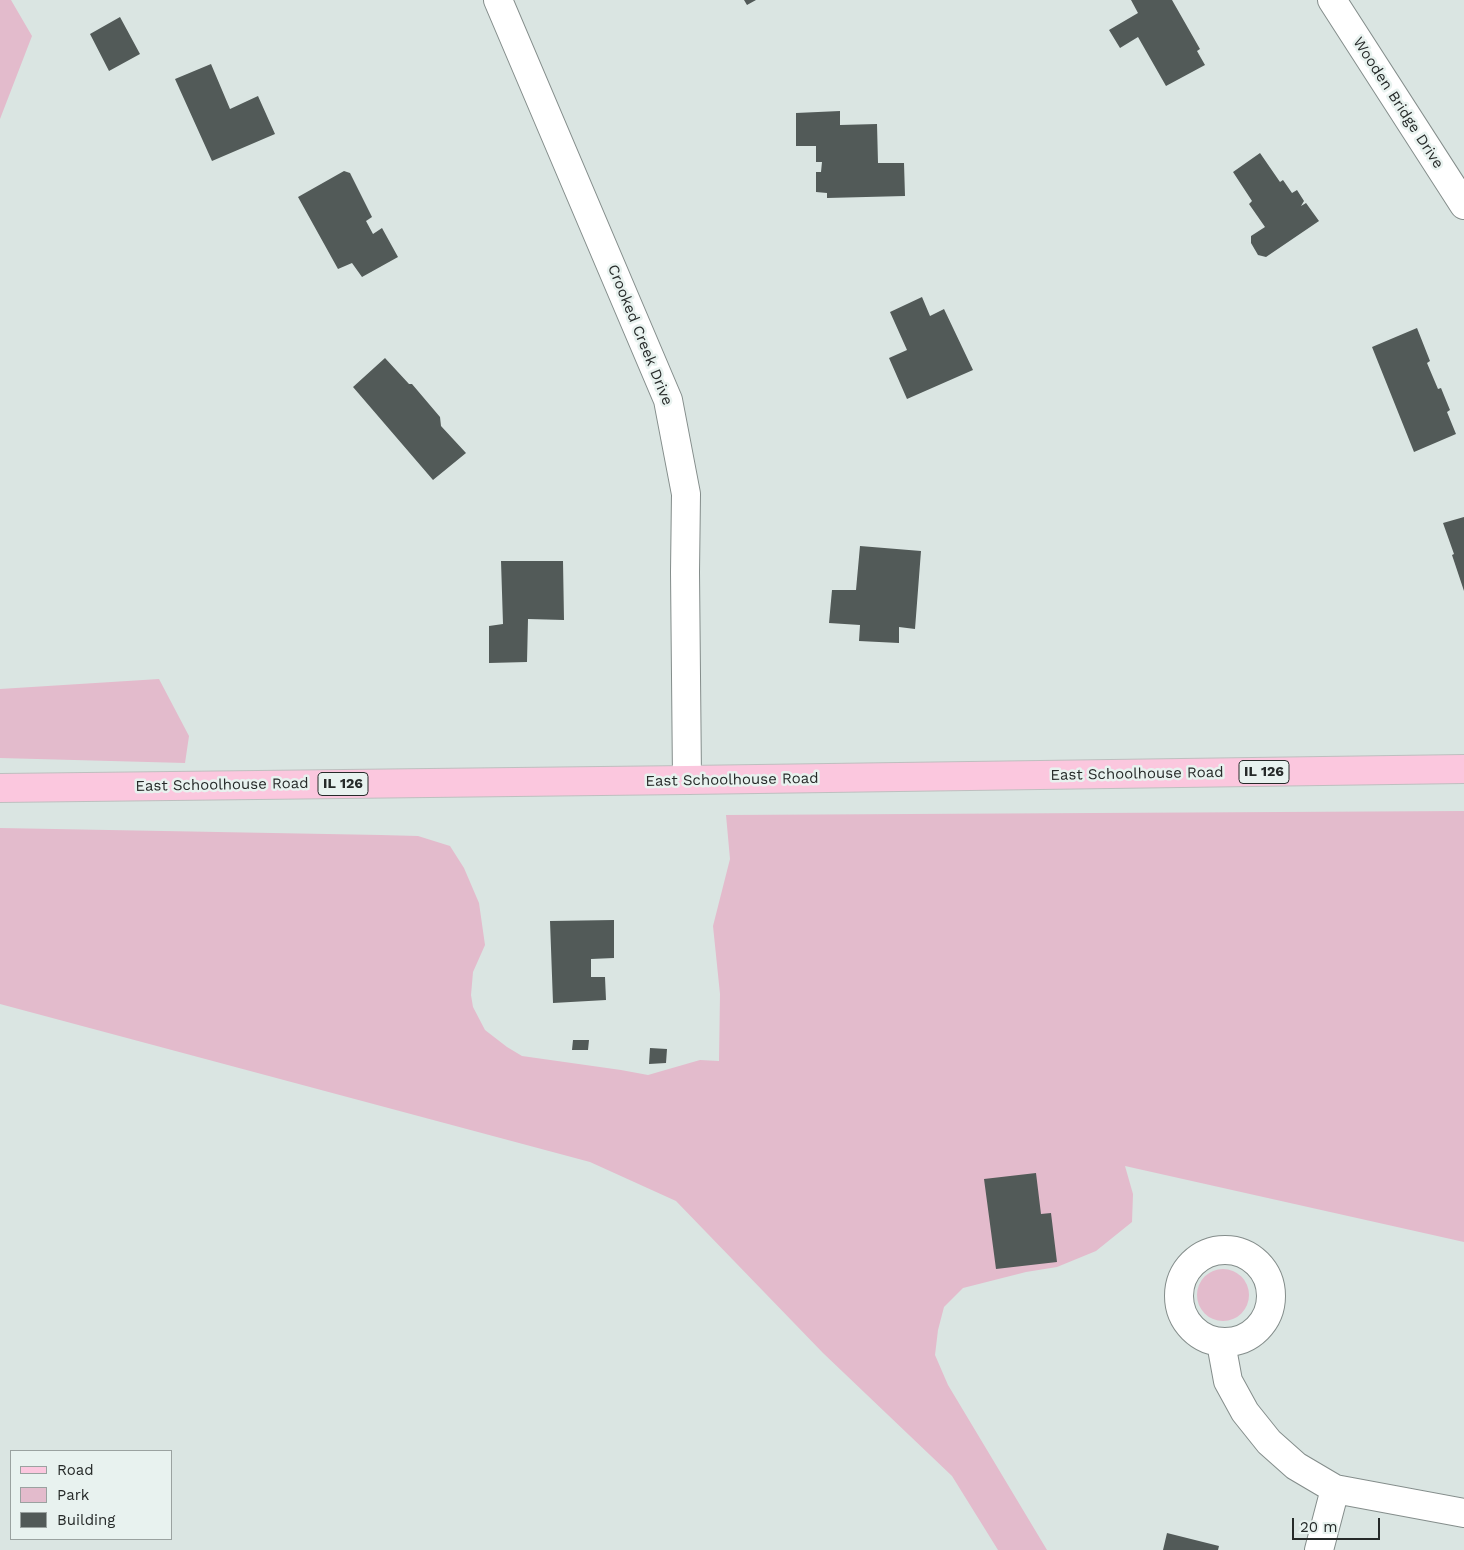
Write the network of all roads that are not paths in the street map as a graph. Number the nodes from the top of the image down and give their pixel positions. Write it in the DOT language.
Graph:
graph roads {
  1 [pos="498,0"];
  2 [pos="1332,0"];
  3 [pos="1464,205"];
  4 [pos="1464,769"];
  5 [pos="687,780"];
  6 [pos="0,788"];
  7 [pos="1221,1343"];
  8 [pos="1335,1490"];
  9 [pos="1464,1514"];
  10 [pos="1319,1550"];
  1 -- 5 [label="street, Crooked Creek Drive"];
  2 -- 3 [label="street, Wooden Bridge Drive"];
  4 -- 5 [label="main road, East Schoolhouse Road / IL 126"];
  5 -- 6 [label="main road, East Schoolhouse Road / IL 126"];
  7 -- 8 [label="street"];
  8 -- 9 [label="street"];
  8 -- 10 [label="street"];
}
